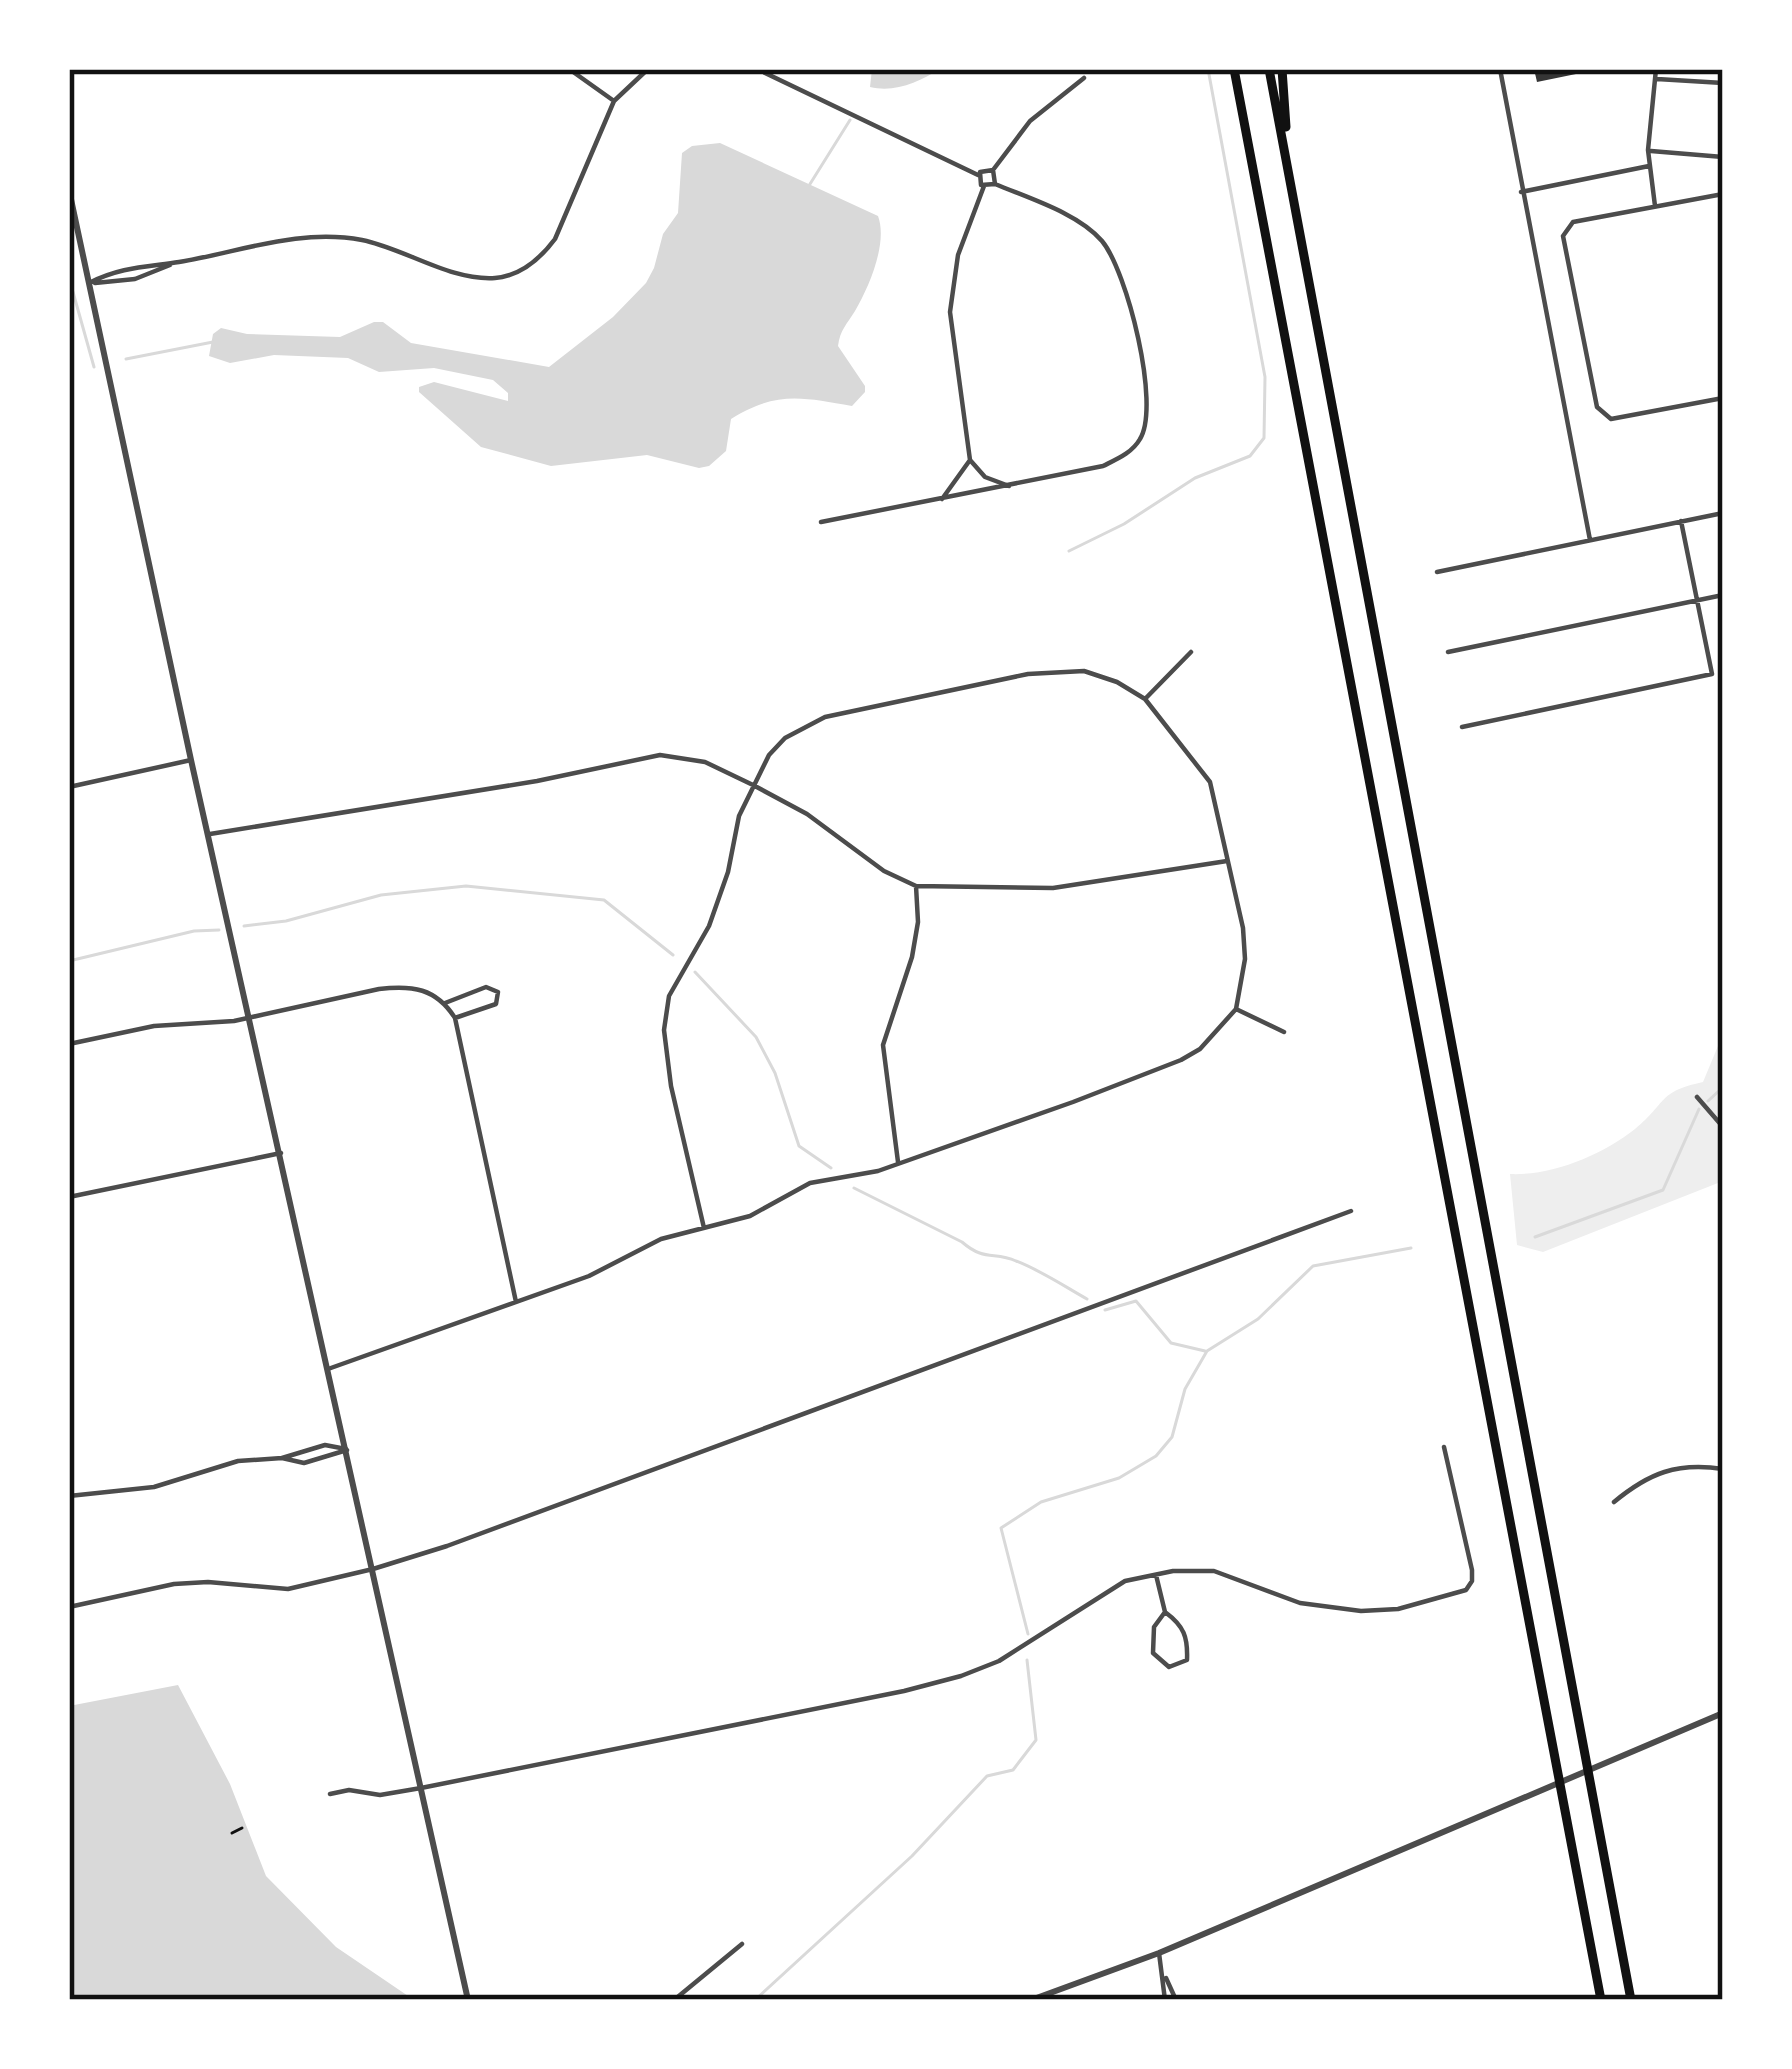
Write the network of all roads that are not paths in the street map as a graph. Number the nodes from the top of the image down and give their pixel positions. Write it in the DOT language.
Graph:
graph roads {
  1 [pos="569,69"];
  2 [pos="648,69"];
  3 [pos="757,69"];
  4 [pos="1234,69"];
  5 [pos="1270,69"];
  6 [pos="1282,69"];
  7 [pos="1500,69"];
  8 [pos="1656,69"];
  9 [pos="1084,78"];
  10 [pos="1655,79"];
  11 [pos="1723,83"];
  12 [pos="614,100"];
  13 [pos="1648,150"];
  14 [pos="1723,157"];
  15 [pos="1649,166"];
  16 [pos="1288,169"];
  17 [pos="993,170"];
  18 [pos="978,175"];
  19 [pos="994,184"];
  20 [pos="984,186"];
  21 [pos="69,190"];
  22 [pos="1521,192"];
  23 [pos="1723,194"];
  24 [pos="1655,206"];
  25 [pos="174,263"];
  26 [pos="89,283"];
  27 [pos="1723,398"];
  28 [pos="970,460"];
  29 [pos="1009,486"];
  30 [pos="942,499"];
  31 [pos="1723,513"];
  32 [pos="1682,521"];
  33 [pos="821,522"];
  34 [pos="1590,540"];
  35 [pos="1437,572"];
  36 [pos="1723,595"];
  37 [pos="1697,600"];
  38 [pos="1191,652"];
  39 [pos="1448,652"];
  40 [pos="1145,699"];
  41 [pos="1462,727"];
  42 [pos="191,760"];
  43 [pos="753,785"];
  44 [pos="69,787"];
  45 [pos="210,834"];
  46 [pos="1230,861"];
  47 [pos="916,886"];
  48 [pos="446,1003"];
  49 [pos="1236,1009"];
  50 [pos="251,1017"];
  51 [pos="454,1018"];
  52 [pos="1284,1032"];
  53 [pos="69,1044"];
  54 [pos="1697,1097"];
  55 [pos="1723,1127"];
  56 [pos="281,1153"];
  57 [pos="898,1163"];
  58 [pos="69,1197"];
  59 [pos="1351,1211"];
  60 [pos="704,1228"];
  61 [pos="516,1302"];
  62 [pos="328,1369"];
  63 [pos="1444,1447"];
  64 [pos="347,1450"];
  65 [pos="282,1458"];
  66 [pos="1723,1469"];
  67 [pos="69,1496"];
  68 [pos="1614,1502"];
  69 [pos="373,1569"];
  70 [pos="1156,1574"];
  71 [pos="69,1607"];
  72 [pos="1165,1612"];
  73 [pos="1723,1713"];
  74 [pos="422,1788"];
  75 [pos="330,1794"];
  76 [pos="742,1945"];
  77 [pos="1159,1953"];
  78 [pos="1164,1975"];
  79 [pos="468,2000"];
  80 [pos="674,2000"];
  81 [pos="1031,2000"];
  82 [pos="1165,2000"];
  83 [pos="1175,2000"];
  84 [pos="1601,2000"];
  85 [pos="1631,2000"];
  1 -- 12 [label="street"];
  2 -- 12 [label="street"];
  3 -- 18 [label="street"];
  4 -- 84 [label="highway"];
  5 -- 16 [label="highway"];
  6 -- 16 [label="highway"];
  7 -- 22 [label="street"];
  8 -- 10 [label="street"];
  9 -- 17 [label="street"];
  10 -- 11 [label="street"];
  10 -- 13 [label="street"];
  12 -- 25 [label="street"];
  13 -- 14 [label="street"];
  13 -- 15 [label="street"];
  15 -- 22 [label="street"];
  15 -- 24 [label="street"];
  16 -- 85 [label="highway"];
  17 -- 18 [label="street"];
  17 -- 19 [label="street"];
  18 -- 20 [label="street"];
  19 -- 20 [label="street"];
  19 -- 29 [label="street"];
  20 -- 28 [label="street"];
  21 -- 26 [label="street"];
  22 -- 34 [label="street"];
  23 -- 24 [label="street"];
  24 -- 27 [label="street"];
  25 -- 26 [label="street"];
  25 -- 26 [label="street"];
  26 -- 42 [label="street"];
  28 -- 29 [label="street"];
  28 -- 30 [label="street"];
  29 -- 30 [label="street"];
  30 -- 33 [label="street"];
  31 -- 32 [label="street"];
  32 -- 34 [label="street"];
  32 -- 37 [label="street"];
  34 -- 35 [label="street"];
  36 -- 37 [label="street"];
  37 -- 39 [label="street"];
  37 -- 41 [label="street"];
  38 -- 40 [label="street"];
  40 -- 43 [label="street"];
  40 -- 46 [label="street"];
  42 -- 44 [label="street"];
  42 -- 45 [label="street"];
  43 -- 45 [label="street"];
  43 -- 47 [label="street"];
  43 -- 60 [label="street"];
  45 -- 50 [label="street"];
  46 -- 47 [label="street"];
  46 -- 49 [label="street"];
  47 -- 57 [label="street"];
  48 -- 50 [label="street"];
  48 -- 51 [label="street"];
  48 -- 51 [label="street"];
  49 -- 52 [label="street"];
  49 -- 57 [label="street"];
  50 -- 53 [label="street"];
  50 -- 56 [label="street"];
  51 -- 61 [label="street"];
  54 -- 55 [label="street"];
  56 -- 58 [label="street"];
  56 -- 62 [label="street"];
  57 -- 60 [label="street"];
  59 -- 69 [label="street"];
  60 -- 61 [label="street"];
  61 -- 62 [label="street"];
  62 -- 64 [label="street"];
  63 -- 70 [label="street"];
  64 -- 65 [label="street"];
  64 -- 65 [label="street"];
  64 -- 69 [label="street"];
  65 -- 67 [label="street"];
  66 -- 68 [label="street"];
  69 -- 71 [label="street"];
  69 -- 74 [label="street"];
  70 -- 72 [label="street"];
  70 -- 74 [label="street"];
  72 -- 72 [label="street"];
  73 -- 77 [label="street"];
  74 -- 75 [label="street"];
  74 -- 79 [label="street"];
  76 -- 80 [label="street"];
  77 -- 78 [label="street"];
  77 -- 81 [label="street"];
  78 -- 82 [label="street"];
  78 -- 83 [label="street"];
}
